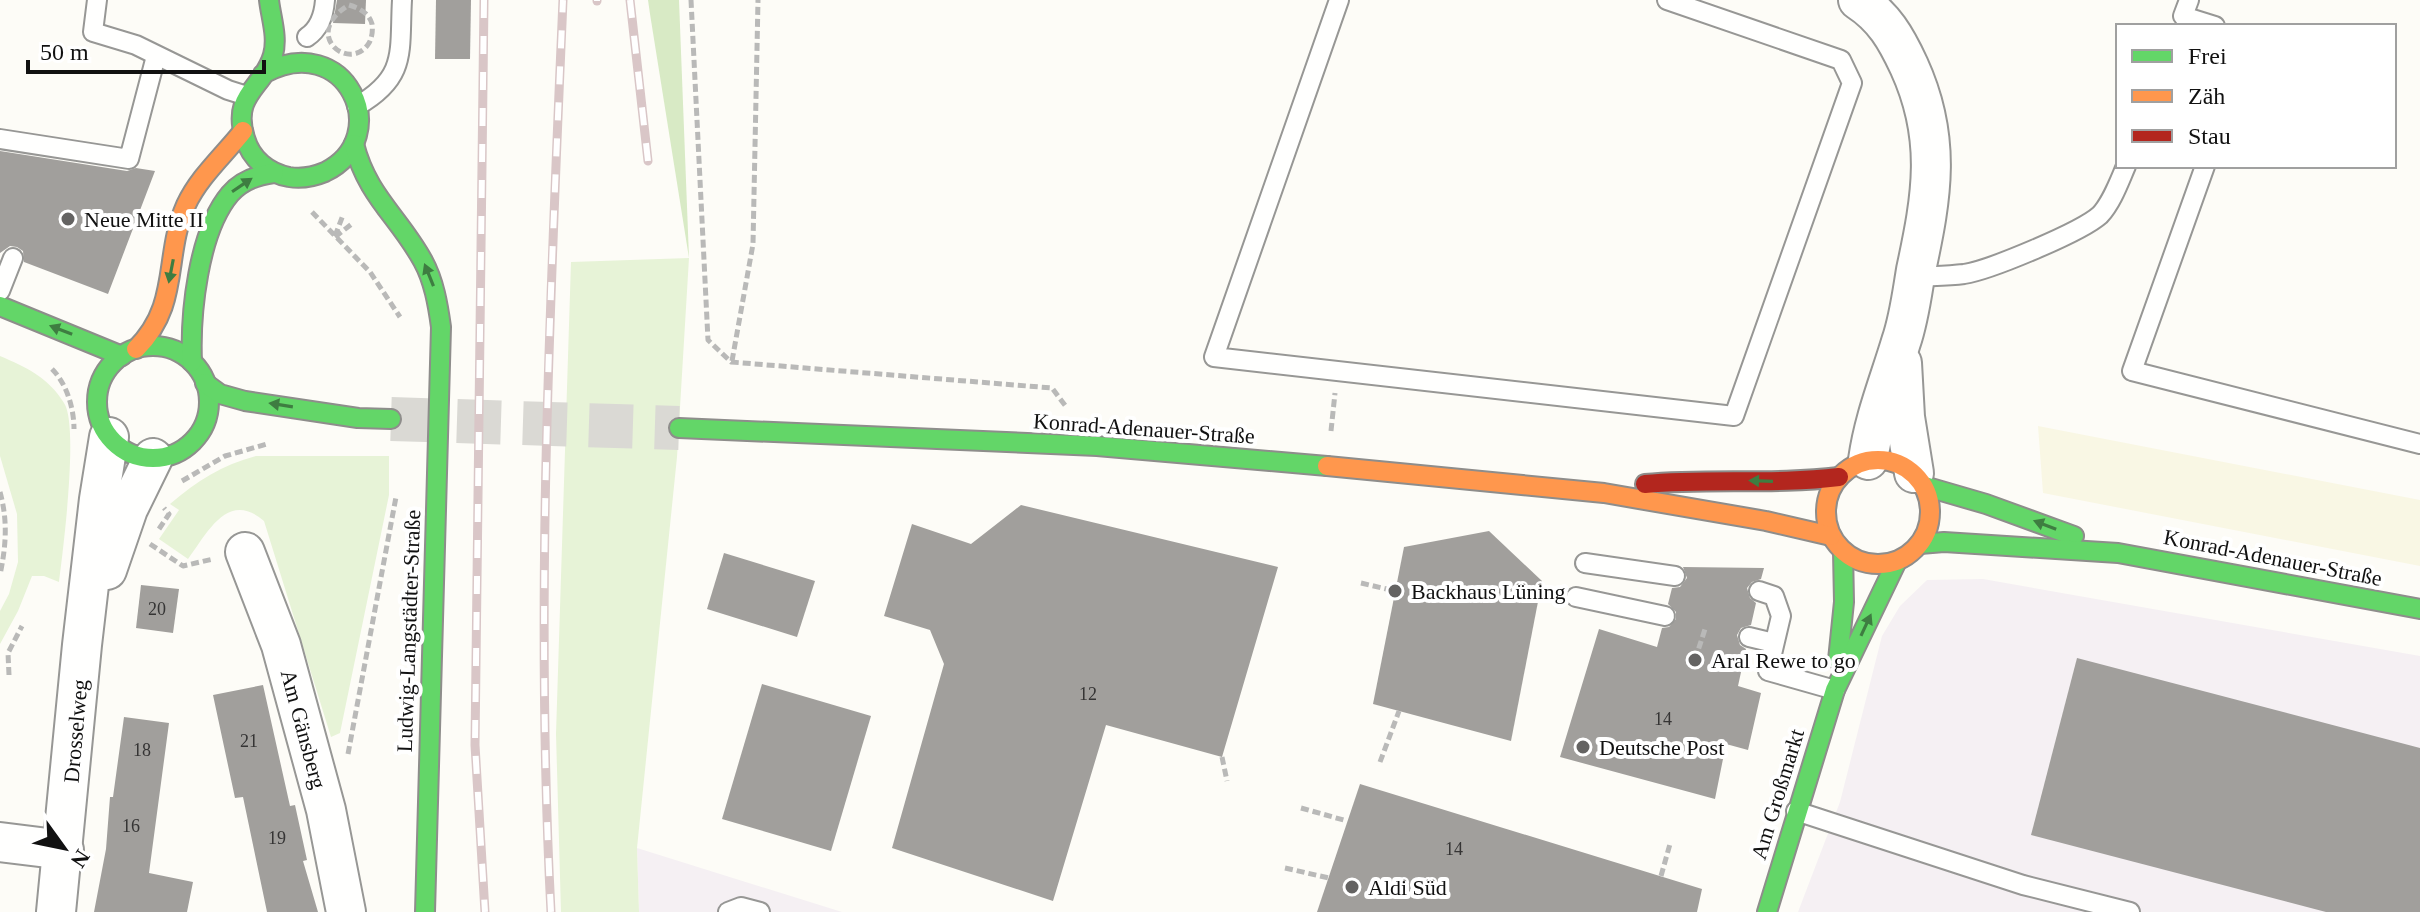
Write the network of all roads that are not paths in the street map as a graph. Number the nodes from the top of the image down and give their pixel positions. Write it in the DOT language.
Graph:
graph roads {
  1 [pos="97,0"];
  2 [pos="269,0"];
  3 [pos="325,0"];
  4 [pos="402,0"];
  5 [pos="1339,0"];
  6 [pos="1667,0"];
  7 [pos="1858,0"];
  8 [pos="2184,14"];
  9 [pos="2210,24"];
  10 [pos="304,29"];
  11 [pos="156,56"];
  12 [pos="322,65"];
  13 [pos="263,74"];
  14 [pos="247,96"];
  15 [pos="357,106"];
  16 [pos="243,131"];
  17 [pos="0,139"];
  18 [pos="354,144"];
  19 [pos="2125,168"];
  20 [pos="2204,168"];
  21 [pos="275,173"];
  22 [pos="301,179"];
  23 [pos="325,192"];
  24 [pos="13,258"];
  25 [pos="1915,277"];
  26 [pos="416,288"];
  27 [pos="0,291"];
  28 [pos="0,307"];
  29 [pos="1902,340"];
  30 [pos="47,347"];
  31 [pos="439,351"];
  32 [pos="129,352"];
  33 [pos="192,362"];
  34 [pos="205,383"];
  35 [pos="358,418"];
  36 [pos="391,419"];
  37 [pos="285,425"];
  38 [pos="679,428"];
  39 [pos="109,437"];
  40 [pos="2420,444"];
  41 [pos="1853,468"];
  42 [pos="165,472"];
  43 [pos="1919,479"];
  44 [pos="1604,493"];
  45 [pos="1831,536"];
  46 [pos="1920,544"];
  47 [pos="1843,551"];
  48 [pos="245,552"];
  49 [pos="2118,553"];
  50 [pos="1897,561"];
  51 [pos="1585,563"];
  52 [pos="1675,576"];
  53 [pos="1759,591"];
  54 [pos="1576,597"];
  55 [pos="2420,609"];
  56 [pos="1665,616"];
  57 [pos="1749,637"];
  58 [pos="1774,643"];
  59 [pos="82,645"];
  60 [pos="1835,690"];
  61 [pos="1796,811"];
  62 [pos="0,842"];
  63 [pos="64,850"];
  64 [pos="56,912"];
  65 [pos="346,912"];
  66 [pos="425,912"];
  67 [pos="728,912"];
  68 [pos="760,912"];
  69 [pos="1767,912"];
  70 [pos="2130,912"];
  1 -- 11 [label="lane"];
  2 -- 13 [label="main road"];
  3 -- 10 [label="lane"];
  4 -- 15 [label="lane"];
  5 -- 6 [label="lane"];
  7 -- 25 [label="street"];
  8 -- 9 [label="lane"];
  10 -- 12 [label="main road"];
  11 -- 14 [label="lane"];
  11 -- 17 [label="lane"];
  12 -- 13 [label="main road"];
  12 -- 15 [label="main road"];
  13 -- 14 [label="main road"];
  14 -- 16 [label="main road"];
  15 -- 18 [label="main road"];
  16 -- 21 [label="main road"];
  16 -- 32 [label="main road, one-way"];
  18 -- 22 [label="main road"];
  31 -- 18 [label="main road, Ludwig-Langstädter-Straße, one-way"];
  19 -- 25 [label="lane"];
  20 -- 40 [label="lane"];
  21 -- 22 [label="main road"];
  33 -- 21 [label="main road, one-way"];
  22 -- 23 [label="main road"];
  24 -- 27 [label="lane"];
  25 -- 29 [label="street"];
  26 -- 31 [label="main road, Ludwig-Langstädter-Straße"];
  28 -- 30 [label="main road"];
  32 -- 28 [label="main road, one-way"];
  29 -- 41 [label="street"];
  29 -- 43 [label="street"];
  31 -- 66 [label="main road, Ludwig-Langstädter-Straße"];
  32 -- 33 [label="main road"];
  32 -- 39 [label="main road"];
  33 -- 34 [label="main road"];
  35 -- 34 [label="main road, one-way"];
  34 -- 42 [label="main road"];
  35 -- 36 [label="main road"];
  35 -- 37 [label="main road"];
  38 -- 44 [label="main road, Konrad-Adenauer-Straße"];
  39 -- 42 [label="main road"];
  39 -- 59 [label="street, Drosselweg"];
  41 -- 43 [label="main road"];
  41 -- 44 [label="main road, Konrad-Adenauer-Straße, one-way"];
  41 -- 45 [label="main road"];
  42 -- 59 [label="street, Drosselweg"];
  43 -- 46 [label="main road"];
  49 -- 43 [label="main road, Konrad-Adenauer-Straße, one-way"];
  44 -- 45 [label="main road, Konrad-Adenauer-Straße"];
  45 -- 47 [label="main road"];
  46 -- 49 [label="main road, Konrad-Adenauer-Straße"];
  46 -- 50 [label="main road"];
  47 -- 50 [label="main road"];
  47 -- 60 [label="main road, Am Großmarkt"];
  48 -- 65 [label="street, Am Gänsberg"];
  49 -- 55 [label="main road, Konrad-Adenauer-Straße"];
  60 -- 50 [label="main road, Am Großmarkt, one-way"];
  51 -- 52 [label="lane"];
  53 -- 58 [label="lane"];
  54 -- 56 [label="lane"];
  57 -- 58 [label="lane"];
  58 -- 60 [label="lane"];
  59 -- 63 [label="street, Drosselweg"];
  60 -- 61 [label="main road, Am Großmarkt"];
  61 -- 69 [label="main road, Am Großmarkt"];
  61 -- 70 [label="lane"];
  62 -- 63 [label="street"];
  63 -- 64 [label="street, Drosselweg"];
  67 -- 68 [label="lane"];
}
